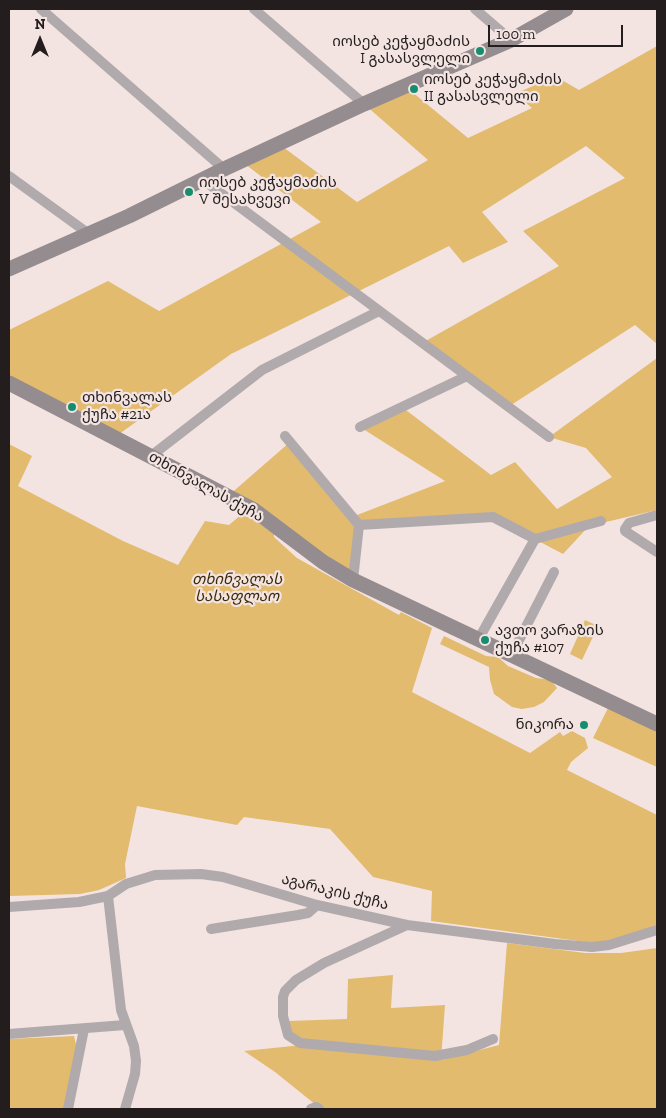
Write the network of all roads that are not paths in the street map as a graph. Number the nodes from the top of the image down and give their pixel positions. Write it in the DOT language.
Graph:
graph roads {
  1 [pos="41,9"];
  2 [pos="254,9"];
  3 [pos="475,9"];
  4 [pos="566,9"];
  5 [pos="511,40"];
  6 [pos="364,104"];
  7 [pos="224,168"];
  8 [pos="9,176"];
  9 [pos="202,179"];
  10 [pos="89,234"];
  11 [pos="9,269"];
  12 [pos="379,310"];
  13 [pos="467,376"];
  14 [pos="9,383"];
  15 [pos="360,427"];
  16 [pos="284,436"];
  17 [pos="549,437"];
  18 [pos="152,456"];
  19 [pos="657,515"];
  20 [pos="602,521"];
  21 [pos="359,525"];
  22 [pos="535,539"];
  23 [pos="657,552"];
  24 [pos="554,572"];
  25 [pos="353,580"];
  26 [pos="478,640"];
  27 [pos="512,654"];
  28 [pos="657,724"];
  29 [pos="108,896"];
  30 [pos="317,905"];
  31 [pos="9,907"];
  32 [pos="407,925"];
  33 [pos="211,929"];
  34 [pos="657,930"];
  35 [pos="126,1025"];
  36 [pos="84,1029"];
  37 [pos="9,1034"];
  38 [pos="493,1039"];
  39 [pos="68,1109"];
  40 [pos="124,1109"];
  41 [pos="311,1109"];
  42 [pos="319,1109"];
  1 -- 7 [label="street"];
  2 -- 6 [label="street"];
  3 -- 5 [label="street"];
  4 -- 5 [label="street"];
  5 -- 6 [label="street"];
  6 -- 7 [label="street"];
  7 -- 9 [label="street"];
  8 -- 10 [label="street"];
  9 -- 10 [label="street"];
  9 -- 12 [label="street"];
  10 -- 11 [label="street"];
  12 -- 13 [label="street"];
  12 -- 18 [label="street"];
  13 -- 15 [label="street"];
  13 -- 17 [label="street"];
  14 -- 18 [label="street, თხინვალას ქუჩა"];
  16 -- 21 [label="street"];
  18 -- 25 [label="street, თხინვალას ქუჩა"];
  19 -- 23 [label="street"];
  20 -- 22 [label="street"];
  21 -- 22 [label="street"];
  21 -- 25 [label="street"];
  22 -- 26 [label="street"];
  24 -- 27 [label="street"];
  25 -- 26 [label="street, თხინვალას ქუჩა"];
  26 -- 27 [label="street, თხინვალას ქუჩა"];
  27 -- 28 [label="street, თხინვალას ქუჩა"];
  29 -- 30 [label="street, აგარაკის ქუჩა"];
  29 -- 31 [label="street, აგარაკის ქუჩა"];
  29 -- 35 [label="street"];
  30 -- 32 [label="street, აგარაკის ქუჩა"];
  30 -- 33 [label="street"];
  32 -- 34 [label="street, აგარაკის ქუჩა"];
  32 -- 38 [label="street"];
  35 -- 36 [label="street"];
  35 -- 40 [label="street"];
  36 -- 37 [label="street"];
  36 -- 39 [label="street"];
  41 -- 42 [label="street"];
}
